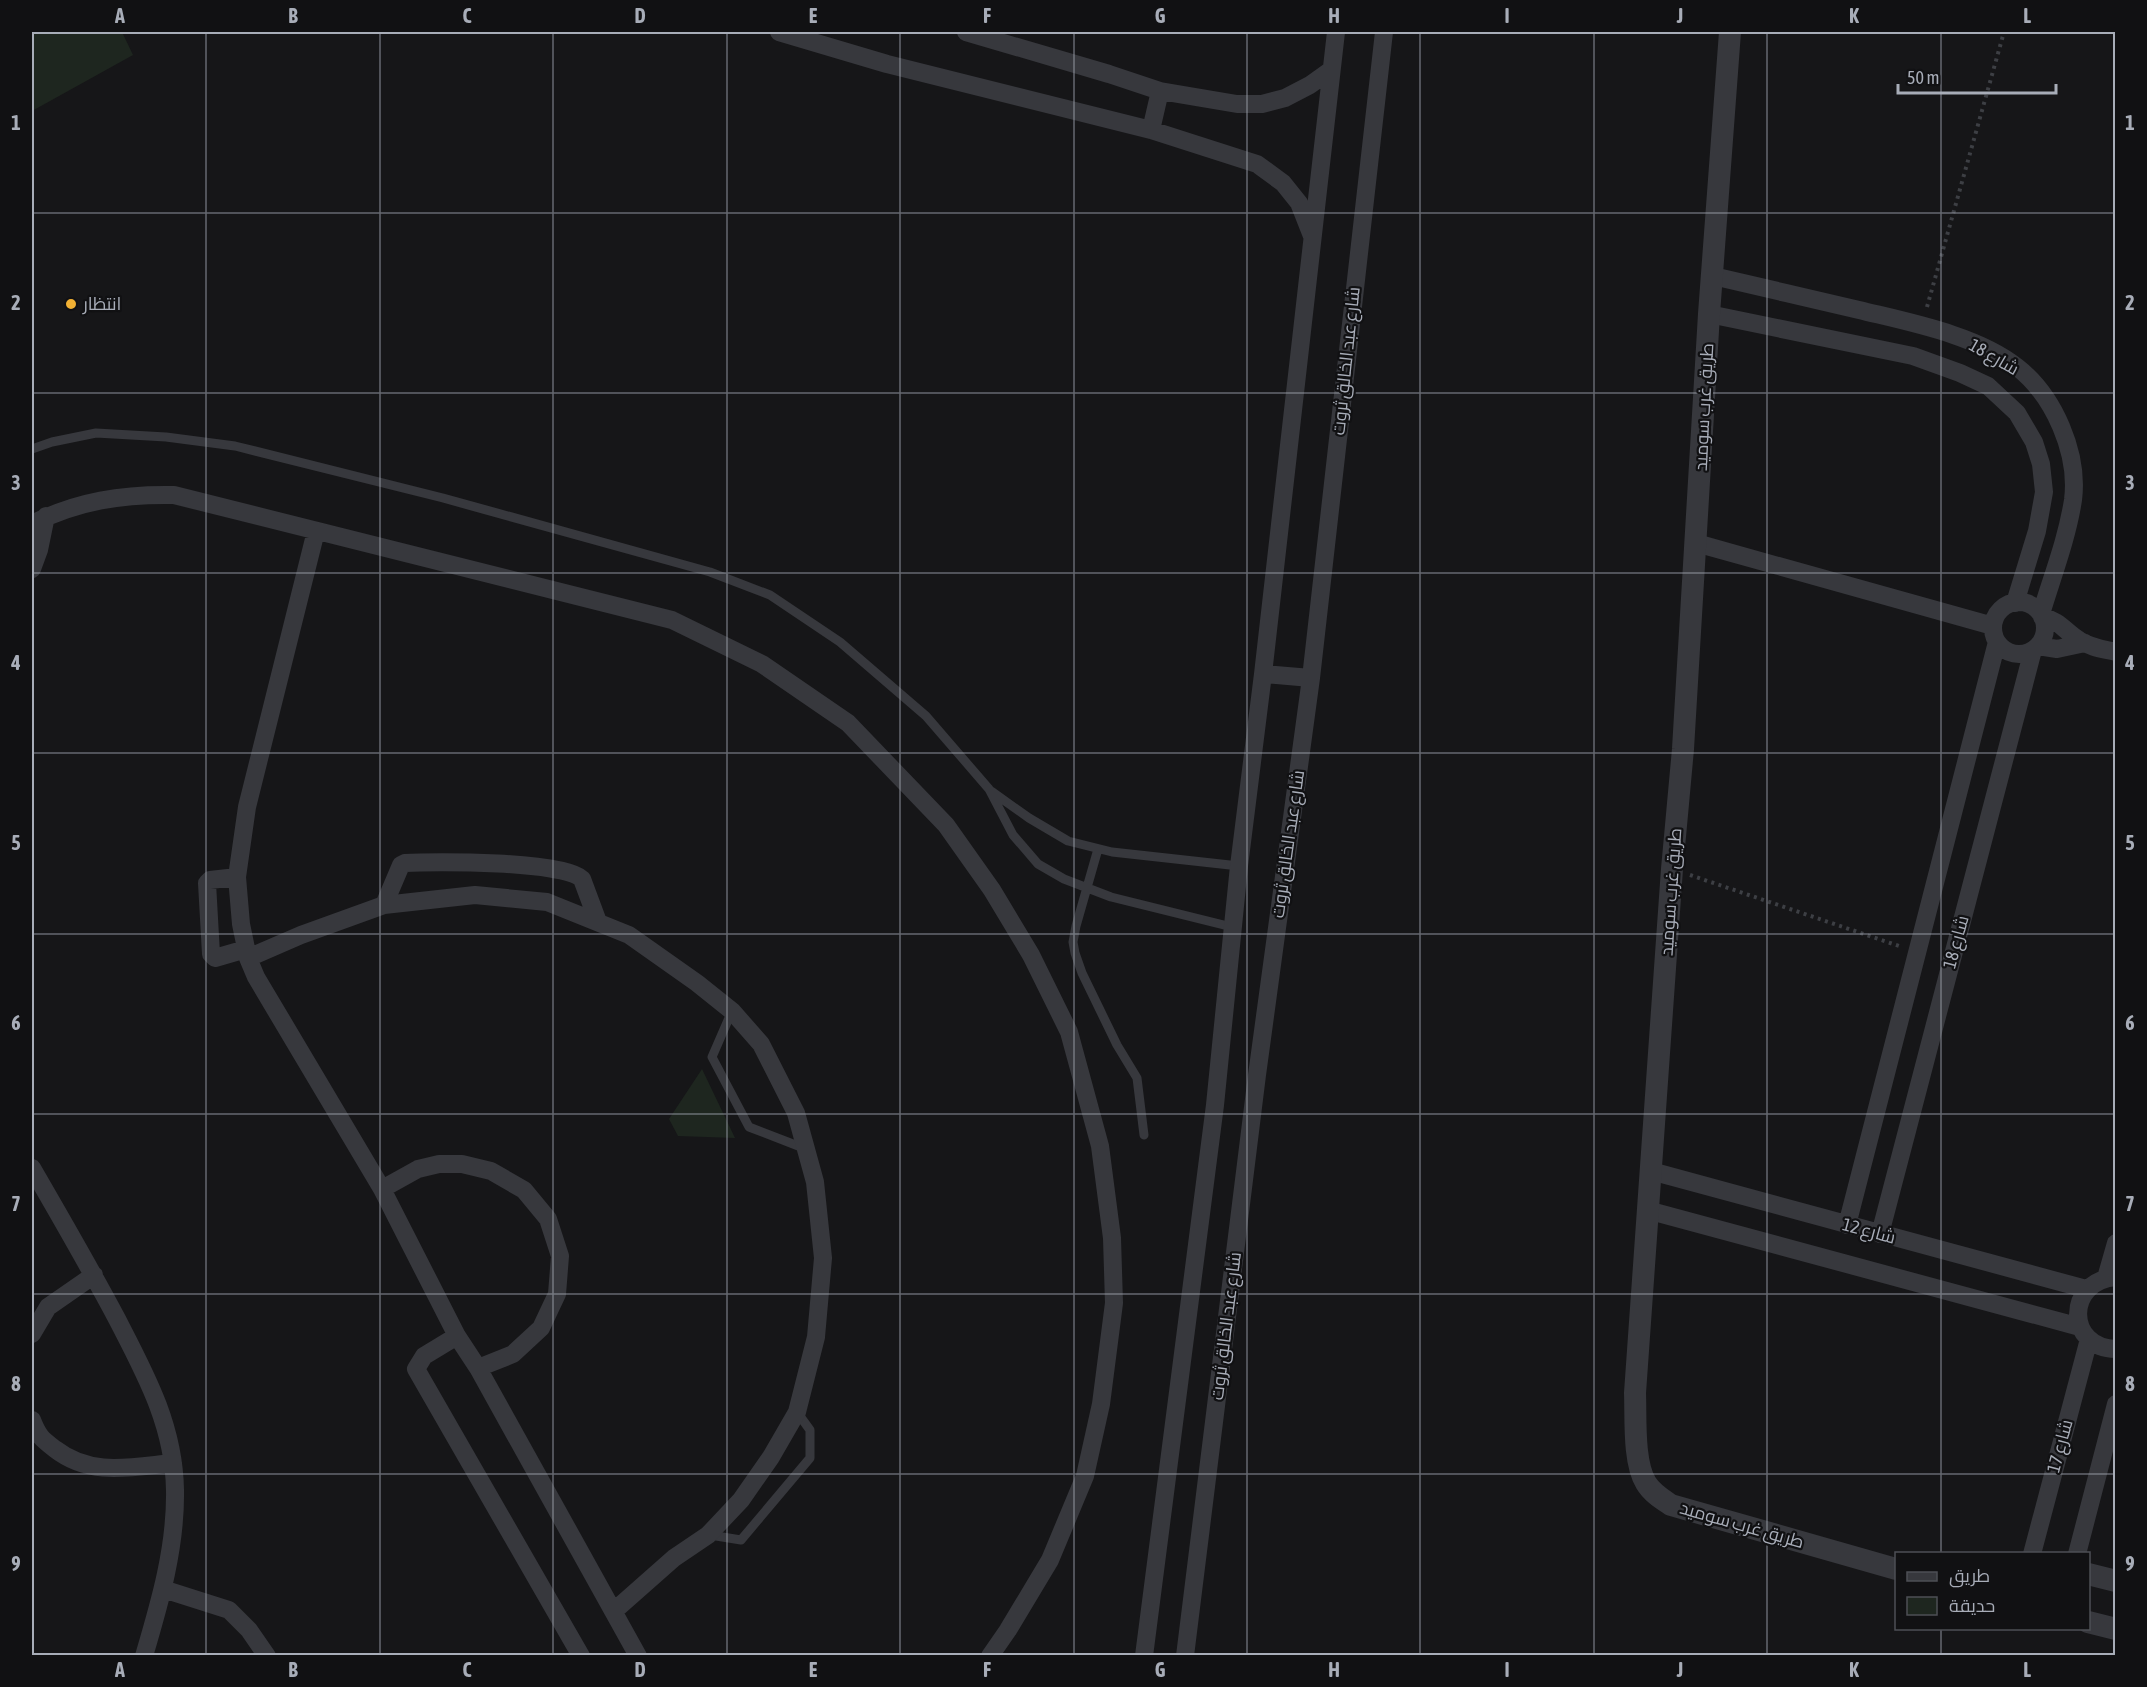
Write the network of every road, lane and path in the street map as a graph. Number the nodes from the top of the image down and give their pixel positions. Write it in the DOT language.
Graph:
graph roads {
  1 [pos="779,32"];
  2 [pos="966,32"];
  3 [pos="1336,32"];
  4 [pos="1384,32"];
  5 [pos="1730,32"];
  6 [pos="2004,32"];
  7 [pos="1002,37"];
  8 [pos="1331,70"];
  9 [pos="1160,91"];
  10 [pos="1151,130"];
  11 [pos="1313,238"];
  12 [pos="1713,276"];
  13 [pos="1709,314"];
  14 [pos="1922,326"];
  15 [pos="32,448"];
  16 [pos="39,520"];
  17 [pos="316,531"];
  18 [pos="1696,543"];
  19 [pos="32,569"];
  20 [pos="2015,603"];
  21 [pos="2042,616"];
  22 [pos="1995,634"];
  23 [pos="2085,643"];
  24 [pos="2036,648"];
  25 [pos="2115,652"];
  26 [pos="1263,674"];
  27 [pos="1311,678"];
  28 [pos="989,789"];
  29 [pos="1098,849"];
  30 [pos="1239,866"];
  31 [pos="1672,869"];
  32 [pos="237,877"];
  33 [pos="1086,888"];
  34 [pos="384,905"];
  35 [pos="598,922"];
  36 [pos="1232,927"];
  37 [pos="1917,952"];
  38 [pos="247,954"];
  39 [pos="732,1011"];
  40 [pos="1144,1135"];
  41 [pos="806,1149"];
  42 [pos="32,1168"];
  43 [pos="1651,1171"];
  44 [pos="382,1188"];
  45 [pos="1647,1210"];
  46 [pos="1846,1225"];
  47 [pos="1880,1234"];
  48 [pos="2115,1243"];
  49 [pos="94,1275"];
  50 [pos="2111,1278"];
  51 [pos="2086,1289"];
  52 [pos="2084,1333"];
  53 [pos="32,1334"];
  54 [pos="457,1336"];
  55 [pos="2115,1349"];
  56 [pos="478,1368"];
  57 [pos="2115,1404"];
  58 [pos="797,1412"];
  59 [pos="32,1420"];
  60 [pos="173,1462"];
  61 [pos="708,1535"];
  62 [pos="2032,1552"];
  63 [pos="2078,1552"];
  64 [pos="1895,1569"];
  65 [pos="2090,1575"];
  66 [pos="2115,1581"];
  67 [pos="163,1589"];
  68 [pos="615,1611"];
  69 [pos="2090,1623"];
  70 [pos="2115,1629"];
  71 [pos="144,1656"];
  72 [pos="267,1656"];
  73 [pos="581,1656"];
  74 [pos="638,1656"];
  75 [pos="990,1656"];
  76 [pos="1144,1656"];
  77 [pos="1185,1656"];
  1 -- 10 [label="street"];
  2 -- 7 [label="street"];
  3 -- 8 [label="street"];
  4 -- 27 [label="street, شارع عبد الخالق ثروت"];
  5 -- 12 [label="street, طريق غرب سوميد"];
  6 -- 14 [label="path"];
  7 -- 9 [label="street"];
  8 -- 9 [label="street"];
  8 -- 11 [label="street"];
  9 -- 10 [label="street"];
  10 -- 11 [label="street"];
  11 -- 26 [label="street"];
  12 -- 13 [label="street, طريق غرب سوميد"];
  12 -- 14 [label="street, شارع 18"];
  13 -- 18 [label="street, طريق غرب سوميد"];
  13 -- 20 [label="street, شارع 18"];
  14 -- 21 [label="street, شارع 18"];
  15 -- 28 [label="lane"];
  16 -- 17 [label="street"];
  16 -- 19 [label="street"];
  17 -- 32 [label="street"];
  17 -- 75 [label="street"];
  18 -- 22 [label="street"];
  18 -- 31 [label="street, طريق غرب سوميد"];
  20 -- 21 [label="street"];
  20 -- 22 [label="street"];
  21 -- 23 [label="street"];
  21 -- 24 [label="street"];
  22 -- 24 [label="street"];
  22 -- 37 [label="street, شارع 18"];
  23 -- 24 [label="street"];
  23 -- 25 [label="street"];
  24 -- 47 [label="street, شارع 18"];
  26 -- 27 [label="street"];
  26 -- 30 [label="street"];
  27 -- 77 [label="street, شارع عبد الخالق ثروت"];
  28 -- 29 [label="lane"];
  28 -- 33 [label="lane"];
  29 -- 30 [label="lane"];
  29 -- 33 [label="lane"];
  30 -- 36 [label="street"];
  31 -- 37 [label="path"];
  31 -- 43 [label="street, طريق غرب سوميد"];
  32 -- 38 [label="street"];
  32 -- 38 [label="street"];
  33 -- 36 [label="lane"];
  33 -- 40 [label="lane"];
  34 -- 35 [label="street"];
  34 -- 35 [label="street"];
  34 -- 38 [label="street"];
  35 -- 39 [label="street"];
  36 -- 76 [label="street"];
  37 -- 46 [label="street, شارع 18"];
  38 -- 44 [label="street"];
  39 -- 41 [label="street"];
  39 -- 41 [label="lane"];
  41 -- 58 [label="street"];
  42 -- 49 [label="street"];
  43 -- 45 [label="street, طريق غرب سوميد"];
  43 -- 46 [label="street, شارع 12"];
  44 -- 54 [label="street"];
  44 -- 56 [label="street"];
  45 -- 52 [label="street, شارع 12"];
  45 -- 64 [label="street, طريق غرب سوميد"];
  46 -- 47 [label="street, شارع 12"];
  47 -- 51 [label="street, شارع 12"];
  48 -- 50 [label="street"];
  49 -- 53 [label="street"];
  49 -- 60 [label="street"];
  50 -- 51 [label="street"];
  51 -- 52 [label="street, شارع 17"];
  52 -- 55 [label="street, شارع 12"];
  52 -- 62 [label="street, شارع 17"];
  54 -- 56 [label="street"];
  54 -- 73 [label="street"];
  56 -- 68 [label="street"];
  57 -- 63 [label="street"];
  58 -- 61 [label="street"];
  58 -- 61 [label="lane"];
  59 -- 60 [label="street"];
  60 -- 67 [label="street"];
  61 -- 68 [label="street"];
  65 -- 66 [label="street"];
  67 -- 71 [label="street"];
  67 -- 72 [label="street"];
  68 -- 74 [label="street"];
  69 -- 70 [label="street"];
}
